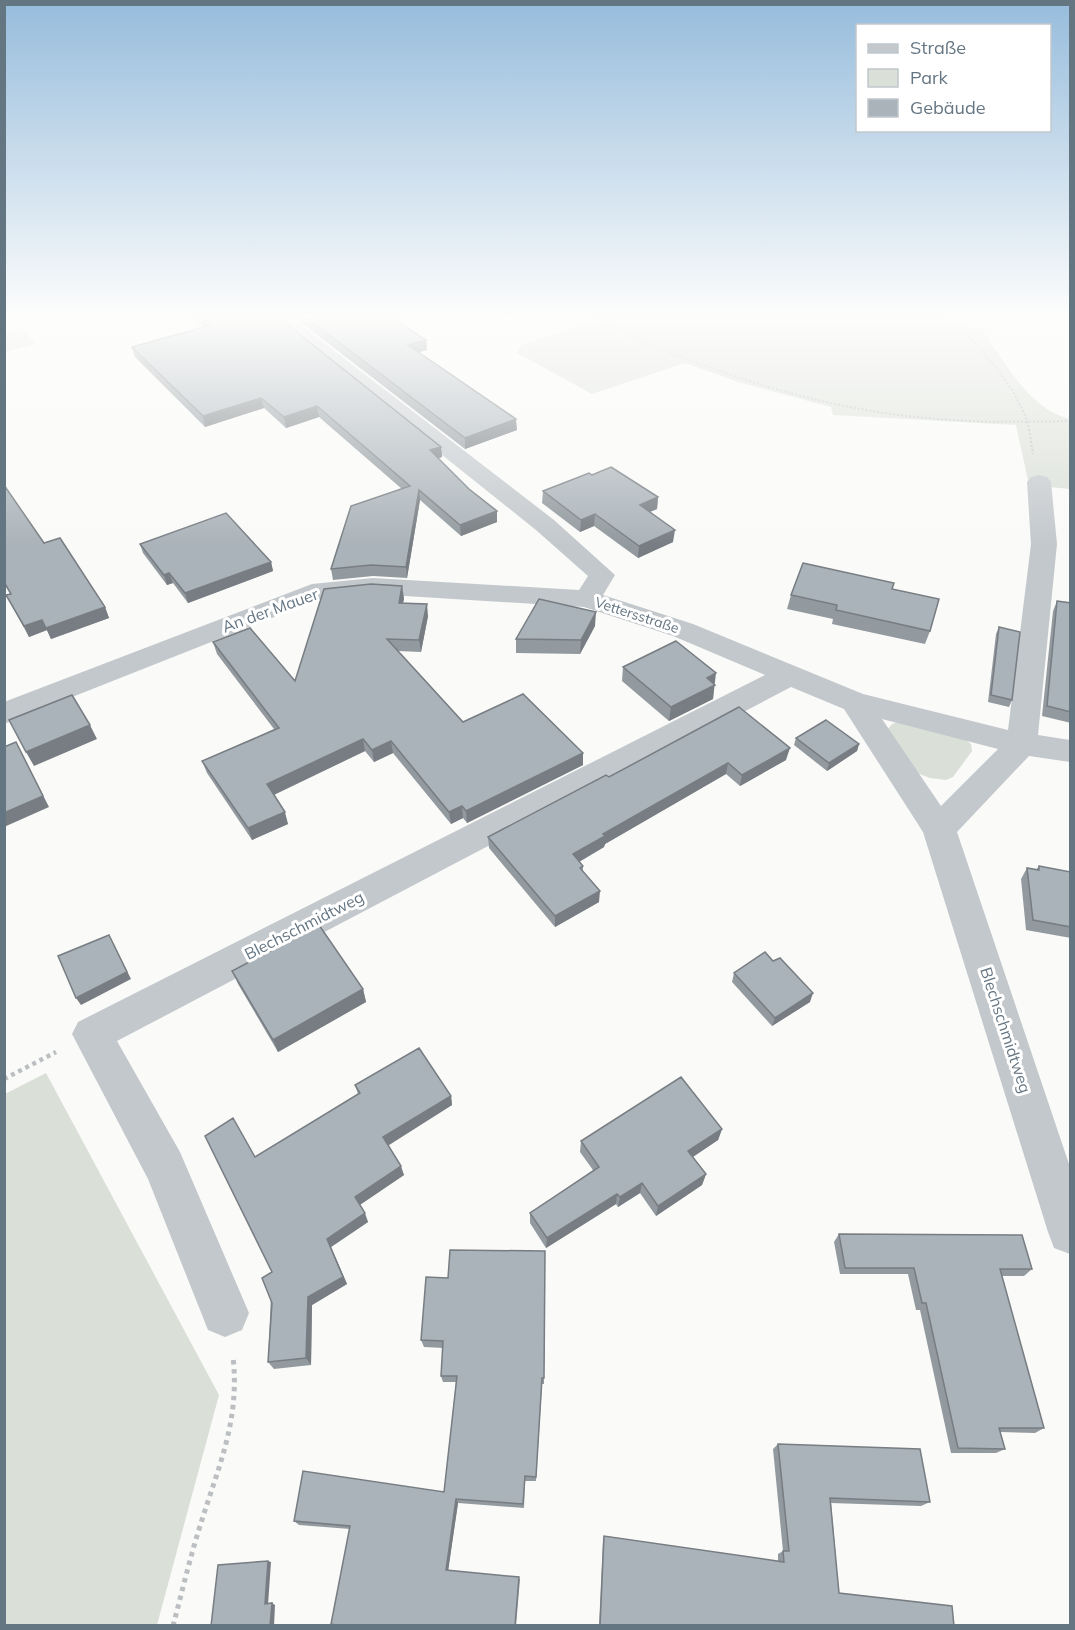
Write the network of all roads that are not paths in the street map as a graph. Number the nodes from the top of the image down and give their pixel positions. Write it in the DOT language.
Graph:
graph roads {
  1 [pos="377,394"];
  2 [pos="1039,482"];
  3 [pos="588,599"];
  4 [pos="792,674"];
  5 [pos="855,702"];
  6 [pos="6,709"];
  7 [pos="1022,744"];
  8 [pos="1071,751"];
  9 [pos="939,829"];
  10 [pos="1071,1232"];
  11 [pos="225,1313"];
  1 -- 3 [label="street, Vettersstraße"];
  2 -- 7 [label="street"];
  3 -- 4 [label="street, Vettersstraße"];
  3 -- 6 [label="street, An der Mauer"];
  4 -- 5 [label="street, Vettersstraße"];
  4 -- 11 [label="street, Blechschmidtweg"];
  5 -- 7 [label="street, Vettersstraße"];
  5 -- 9 [label="street, Blechschmidtweg"];
  7 -- 8 [label="street, Vettersstraße"];
  7 -- 9 [label="street"];
  9 -- 10 [label="street, Blechschmidtweg"];
}
